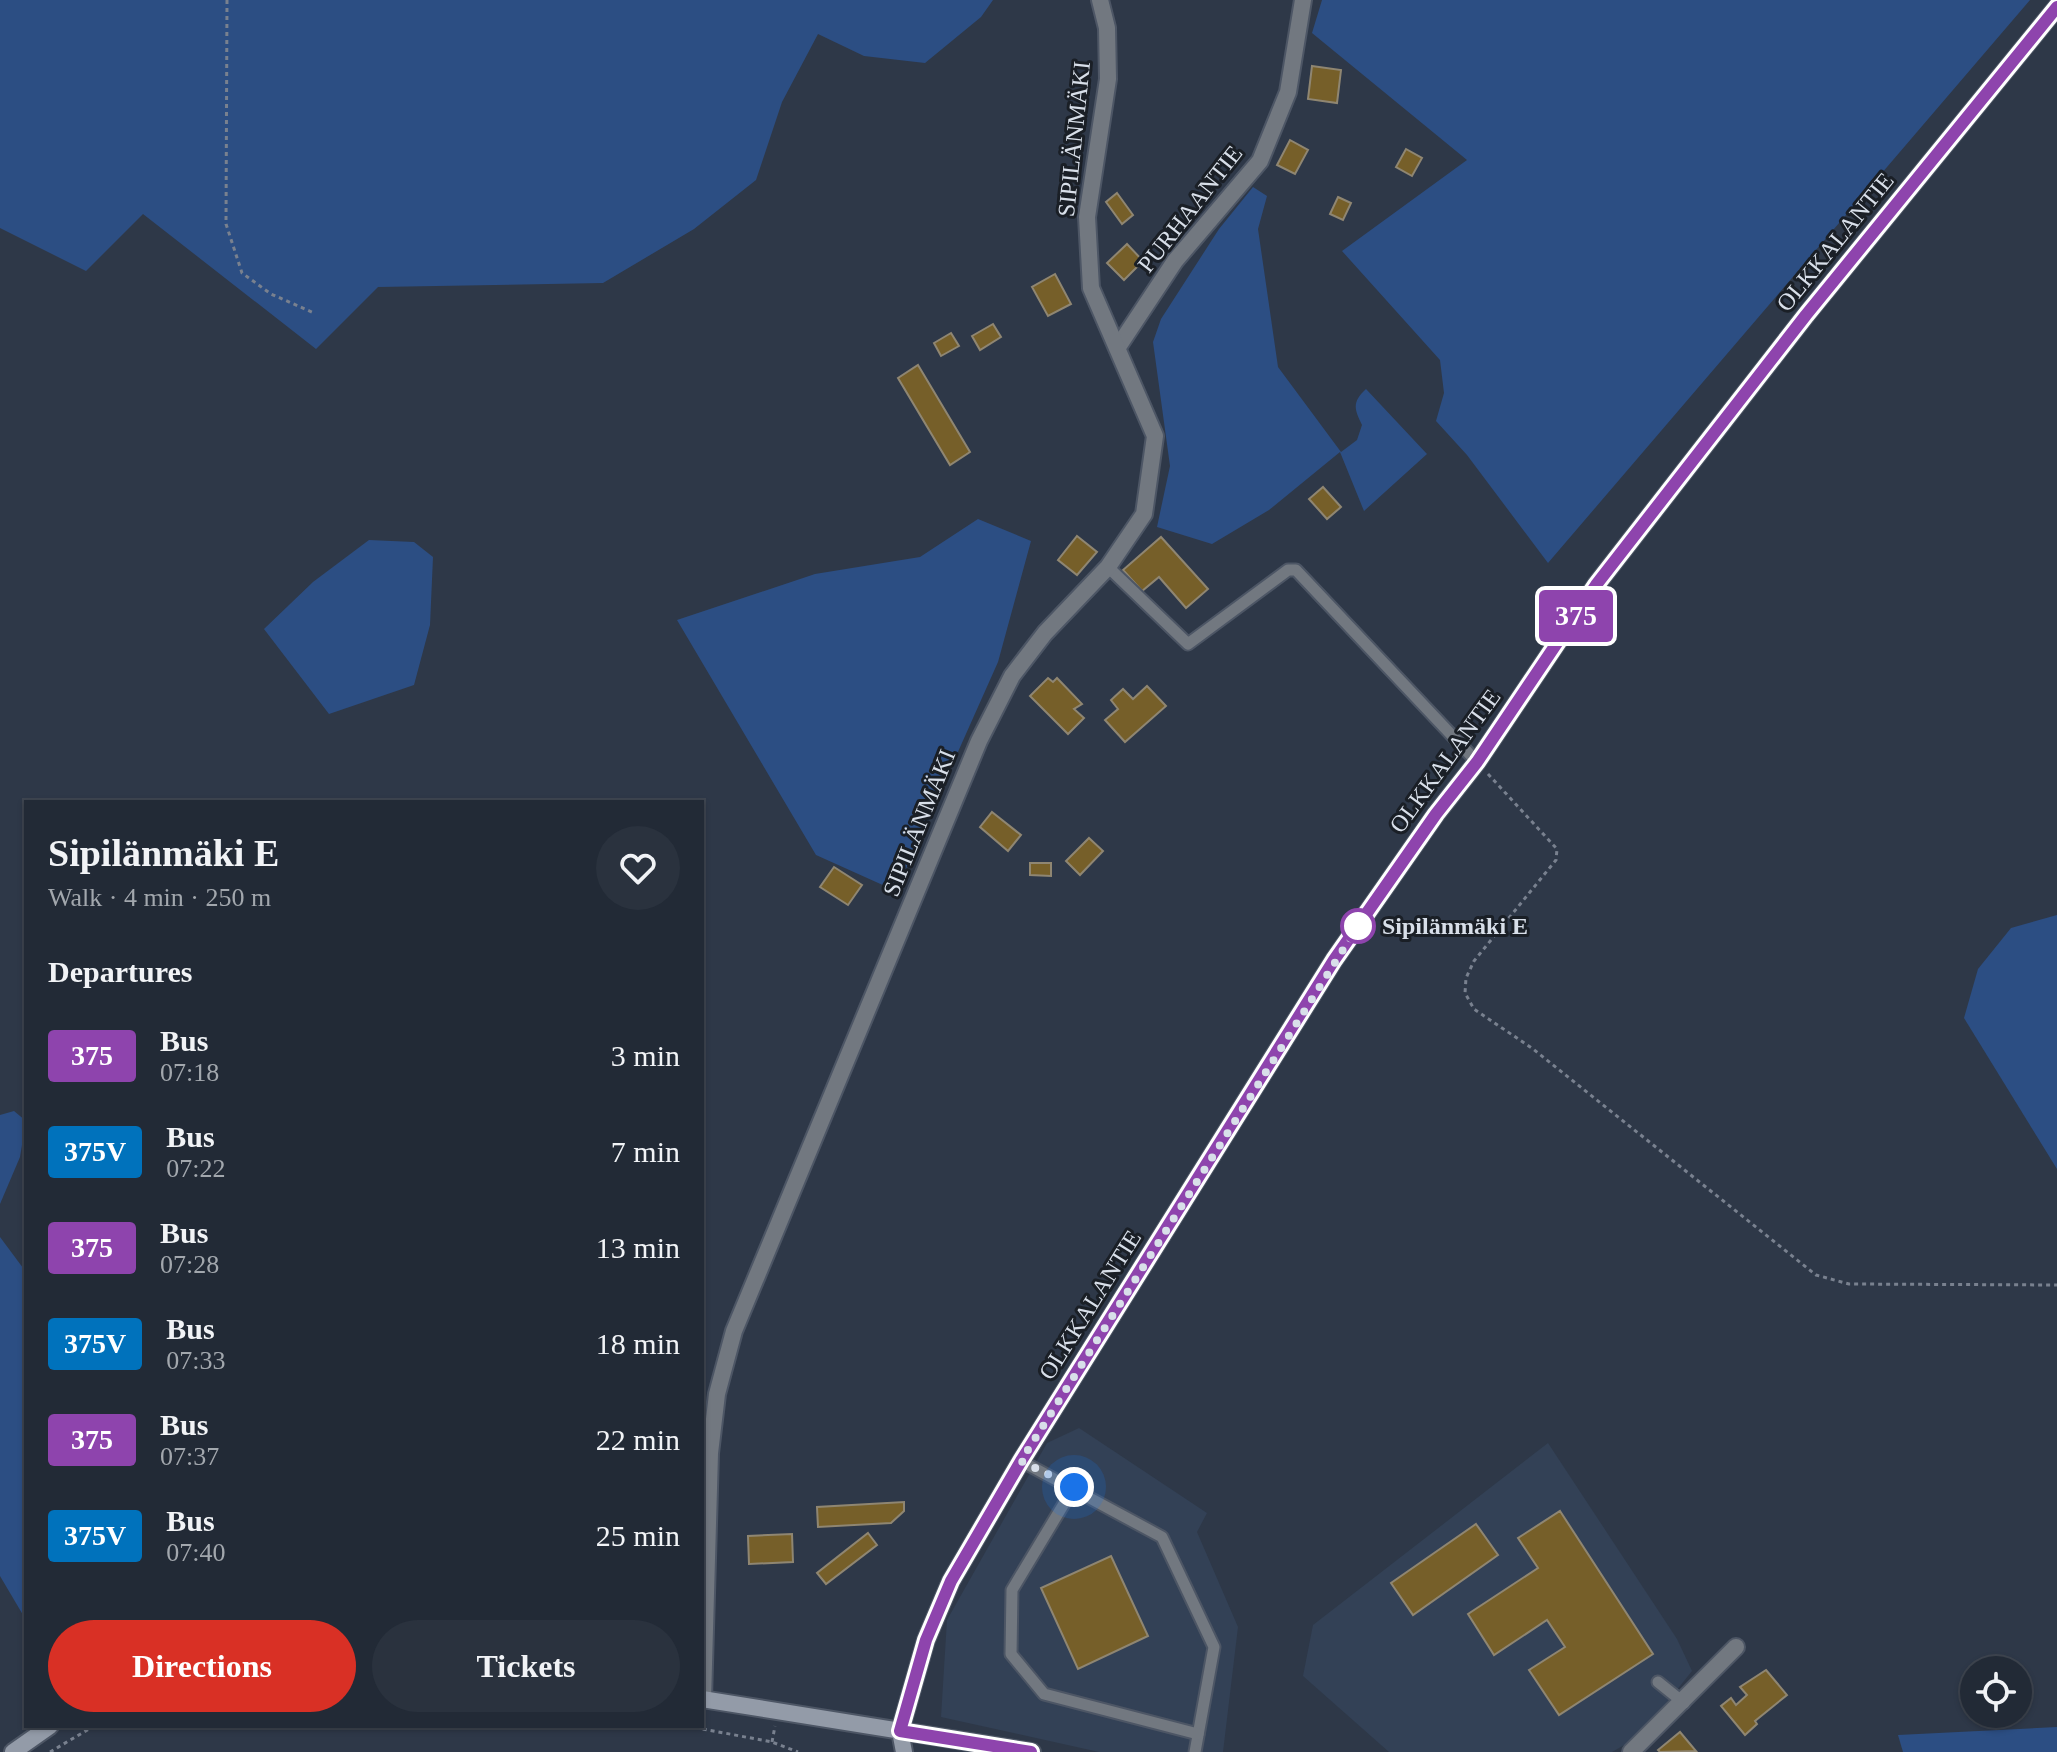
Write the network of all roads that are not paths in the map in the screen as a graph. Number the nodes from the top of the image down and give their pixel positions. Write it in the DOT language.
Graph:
graph roads {
  1 [pos="1100,0"];
  2 [pos="1303,0"];
  3 [pos="2057,7"];
  4 [pos="1118,347"];
  5 [pos="1108,567"];
  6 [pos="1477,762"];
  7 [pos="1021,1461"];
  8 [pos="1074,1487"];
  9 [pos="704,1638"];
  10 [pos="1736,1647"];
  11 [pos="1658,1682"];
  12 [pos="704,1699"];
  13 [pos="1684,1703"];
  14 [pos="47,1728"];
  15 [pos="900,1731"];
  16 [pos="1198,1734"];
  17 [pos="13,1752"];
  18 [pos="904,1752"];
  19 [pos="1032,1752"];
  20 [pos="1195,1752"];
  21 [pos="1631,1752"];
  1 -- 4 [label="street, SIPILÄNMÄKI"];
  2 -- 4 [label="street, PURHAANTIE"];
  3 -- 6 [label="street, OLKKALANTIE"];
  4 -- 5 [label="street, SIPILÄNMÄKI"];
  5 -- 6 [label="lane"];
  5 -- 9 [label="street, SIPILÄNMÄKI"];
  6 -- 7 [label="street, OLKKALANTIE"];
  7 -- 8 [label="lane"];
  7 -- 15 [label="street, OLKKALANTIE"];
  8 -- 16 [label="lane"];
  8 -- 16 [label="lane"];
  10 -- 13 [label="street"];
  11 -- 13 [label="lane"];
  12 -- 15 [label="street"];
  13 -- 21 [label="street"];
  14 -- 17 [label="street"];
  15 -- 18 [label="street"];
  15 -- 19 [label="street"];
  16 -- 20 [label="lane"];
}
